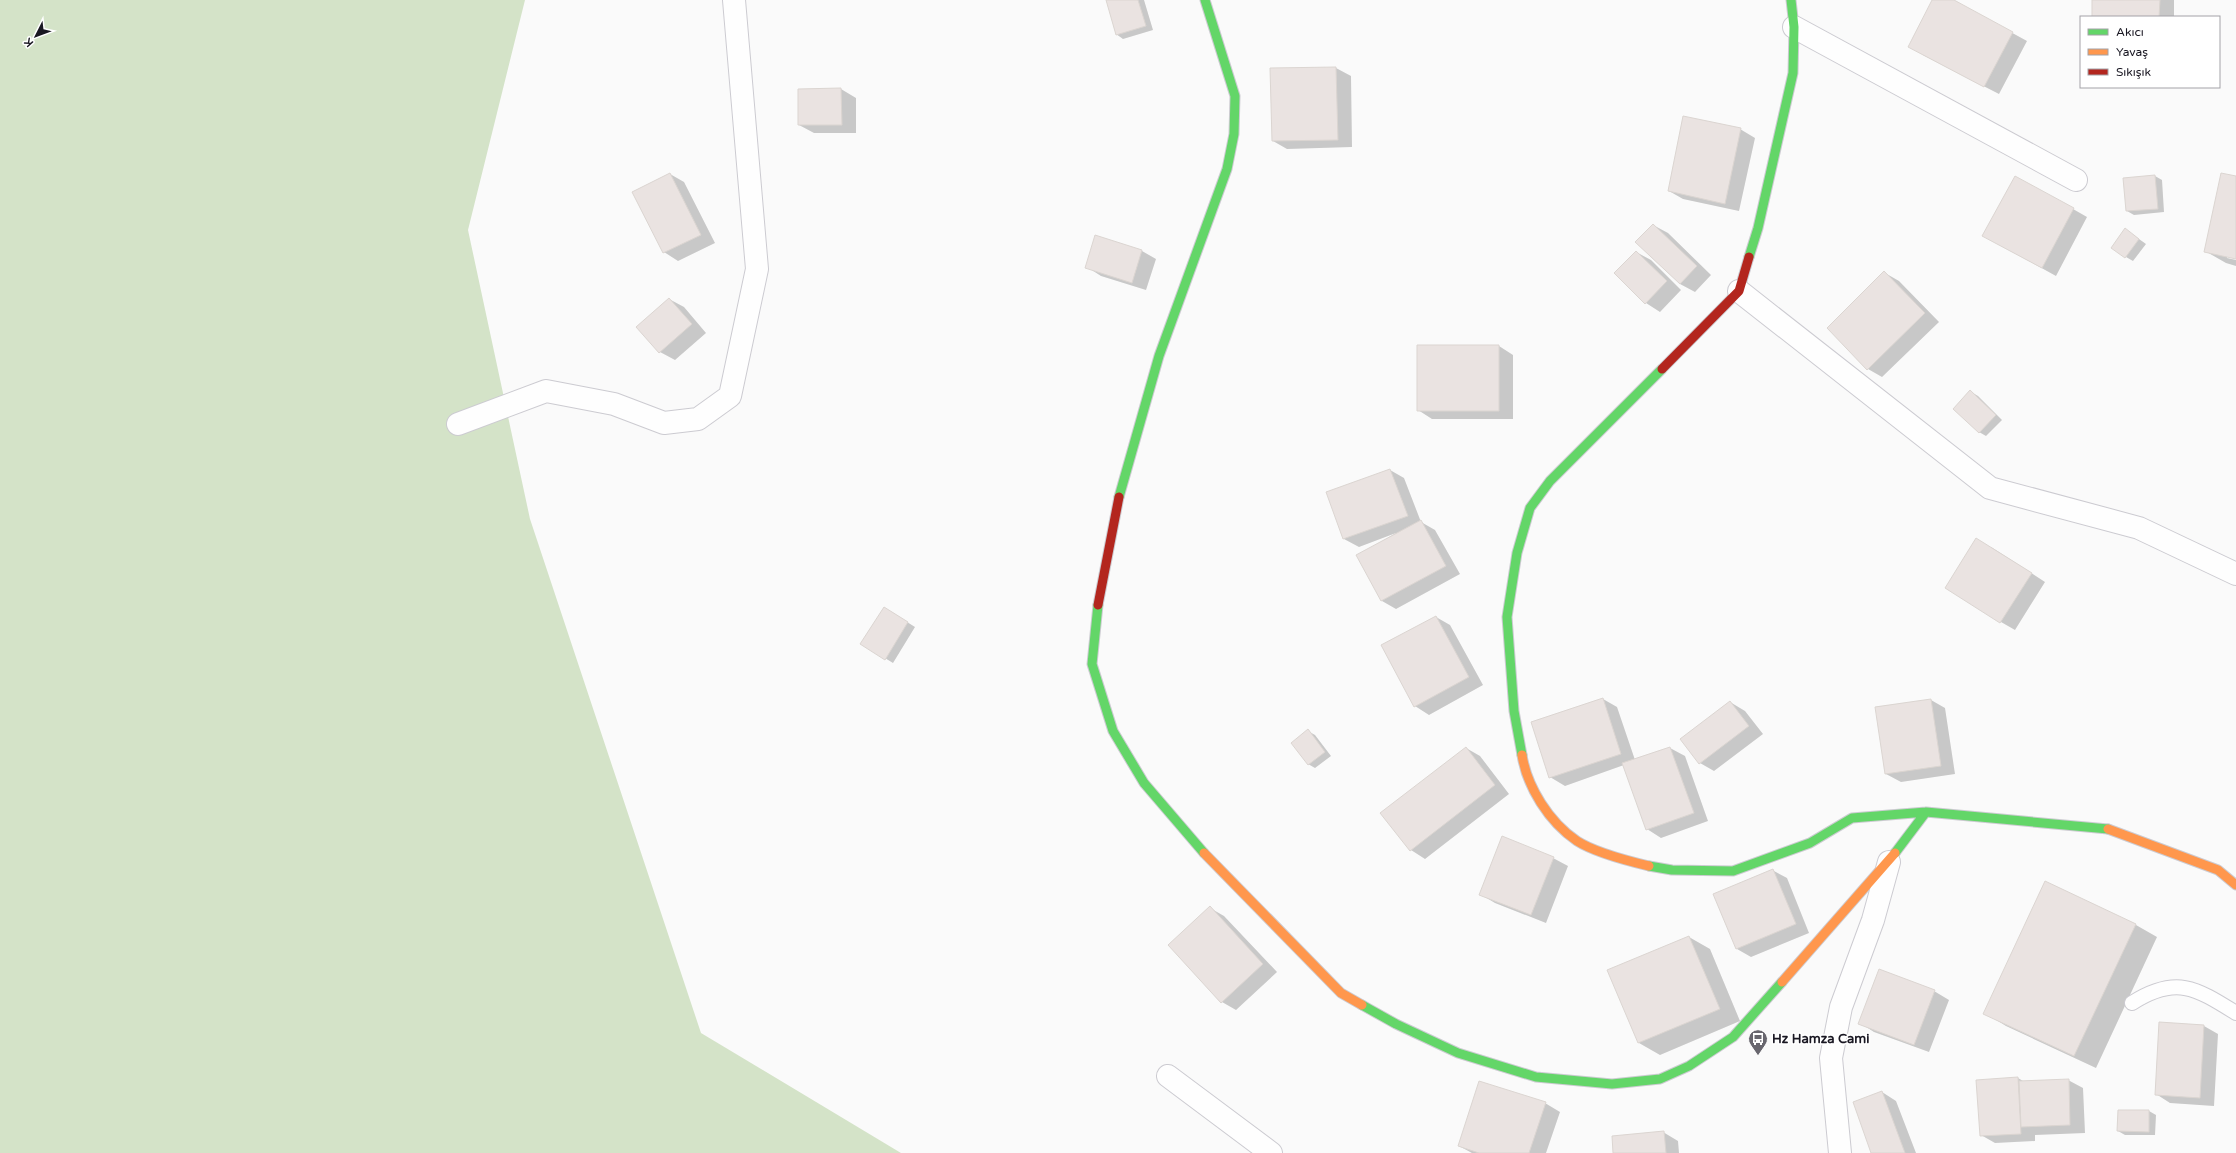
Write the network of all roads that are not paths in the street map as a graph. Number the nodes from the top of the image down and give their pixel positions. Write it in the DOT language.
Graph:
graph roads {
  1 [pos="734,0"];
  2 [pos="1205,0"];
  3 [pos="1791,0"];
  4 [pos="1794,27"];
  5 [pos="2076,180"];
  6 [pos="1739,291"];
  7 [pos="458,424"];
  8 [pos="2236,574"];
  9 [pos="1926,812"];
  10 [pos="1888,862"];
  11 [pos="2236,885"];
  12 [pos="2132,1003"];
  13 [pos="2236,1014"];
  14 [pos="1168,1076"];
  15 [pos="1271,1153"];
  16 [pos="1840,1153"];
  1 -- 7 [label="street"];
  2 -- 10 [label="street"];
  3 -- 4 [label="street"];
  4 -- 5 [label="street"];
  4 -- 6 [label="street"];
  6 -- 8 [label="street"];
  6 -- 9 [label="street"];
  9 -- 10 [label="street"];
  9 -- 11 [label="street"];
  10 -- 16 [label="street"];
  12 -- 13 [label="lane"];
  14 -- 15 [label="street"];
}
